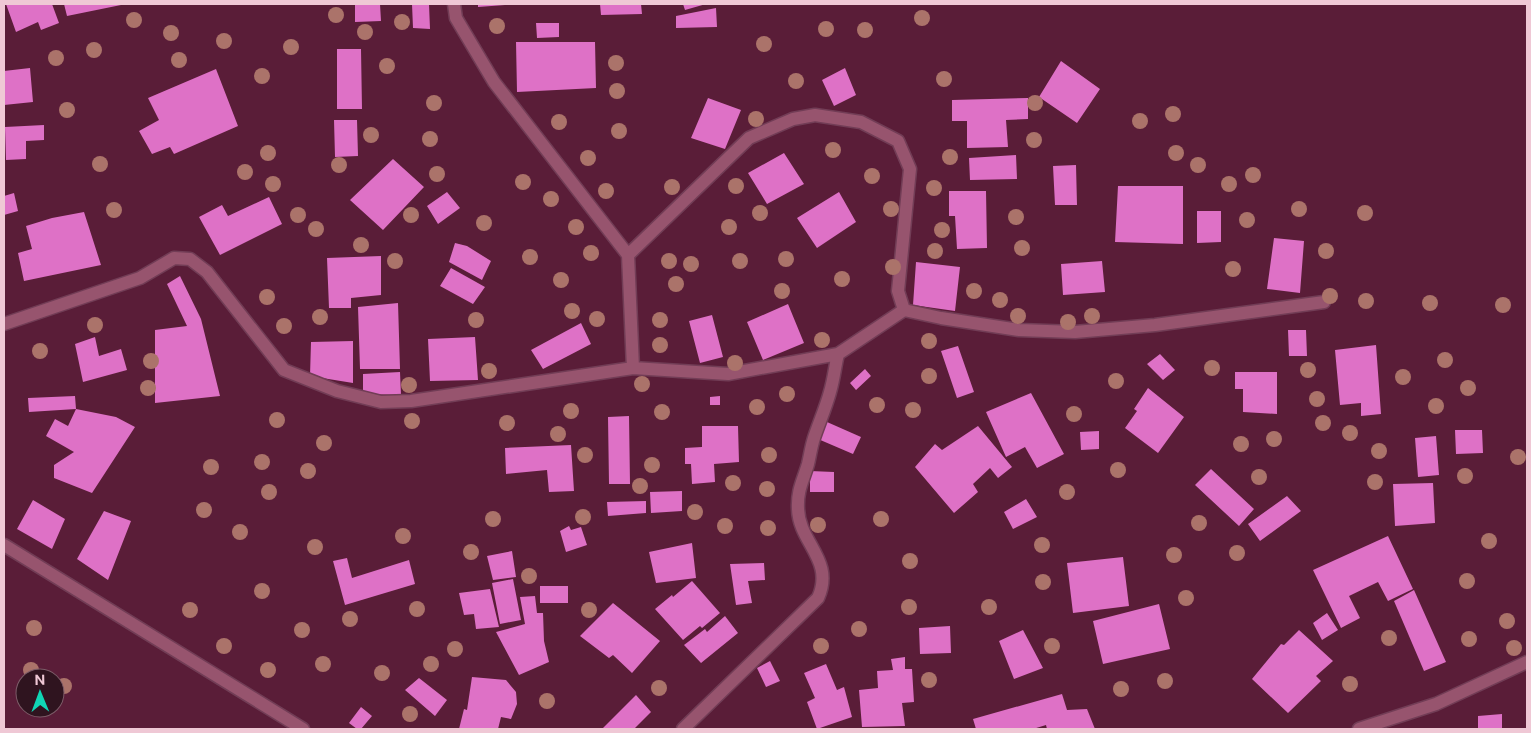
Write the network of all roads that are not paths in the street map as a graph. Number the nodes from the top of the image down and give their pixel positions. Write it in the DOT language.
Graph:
graph roads {
  1 [pos="454,4"];
  2 [pos="628,255"];
  3 [pos="1324,302"];
  4 [pos="904,310"];
  5 [pos="4,324"];
  6 [pos="838,354"];
  7 [pos="634,368"];
  8 [pos="4,545"];
  9 [pos="1527,662"];
  10 [pos="303,729"];
  11 [pos="683,729"];
  12 [pos="1359,729"];
  1 -- 2 [label="street"];
  2 -- 4 [label="street"];
  2 -- 7 [label="street"];
  3 -- 4 [label="street"];
  4 -- 6 [label="street"];
  5 -- 7 [label="street"];
  6 -- 7 [label="street"];
  6 -- 11 [label="street"];
  8 -- 10 [label="street"];
  9 -- 12 [label="street"];
}
